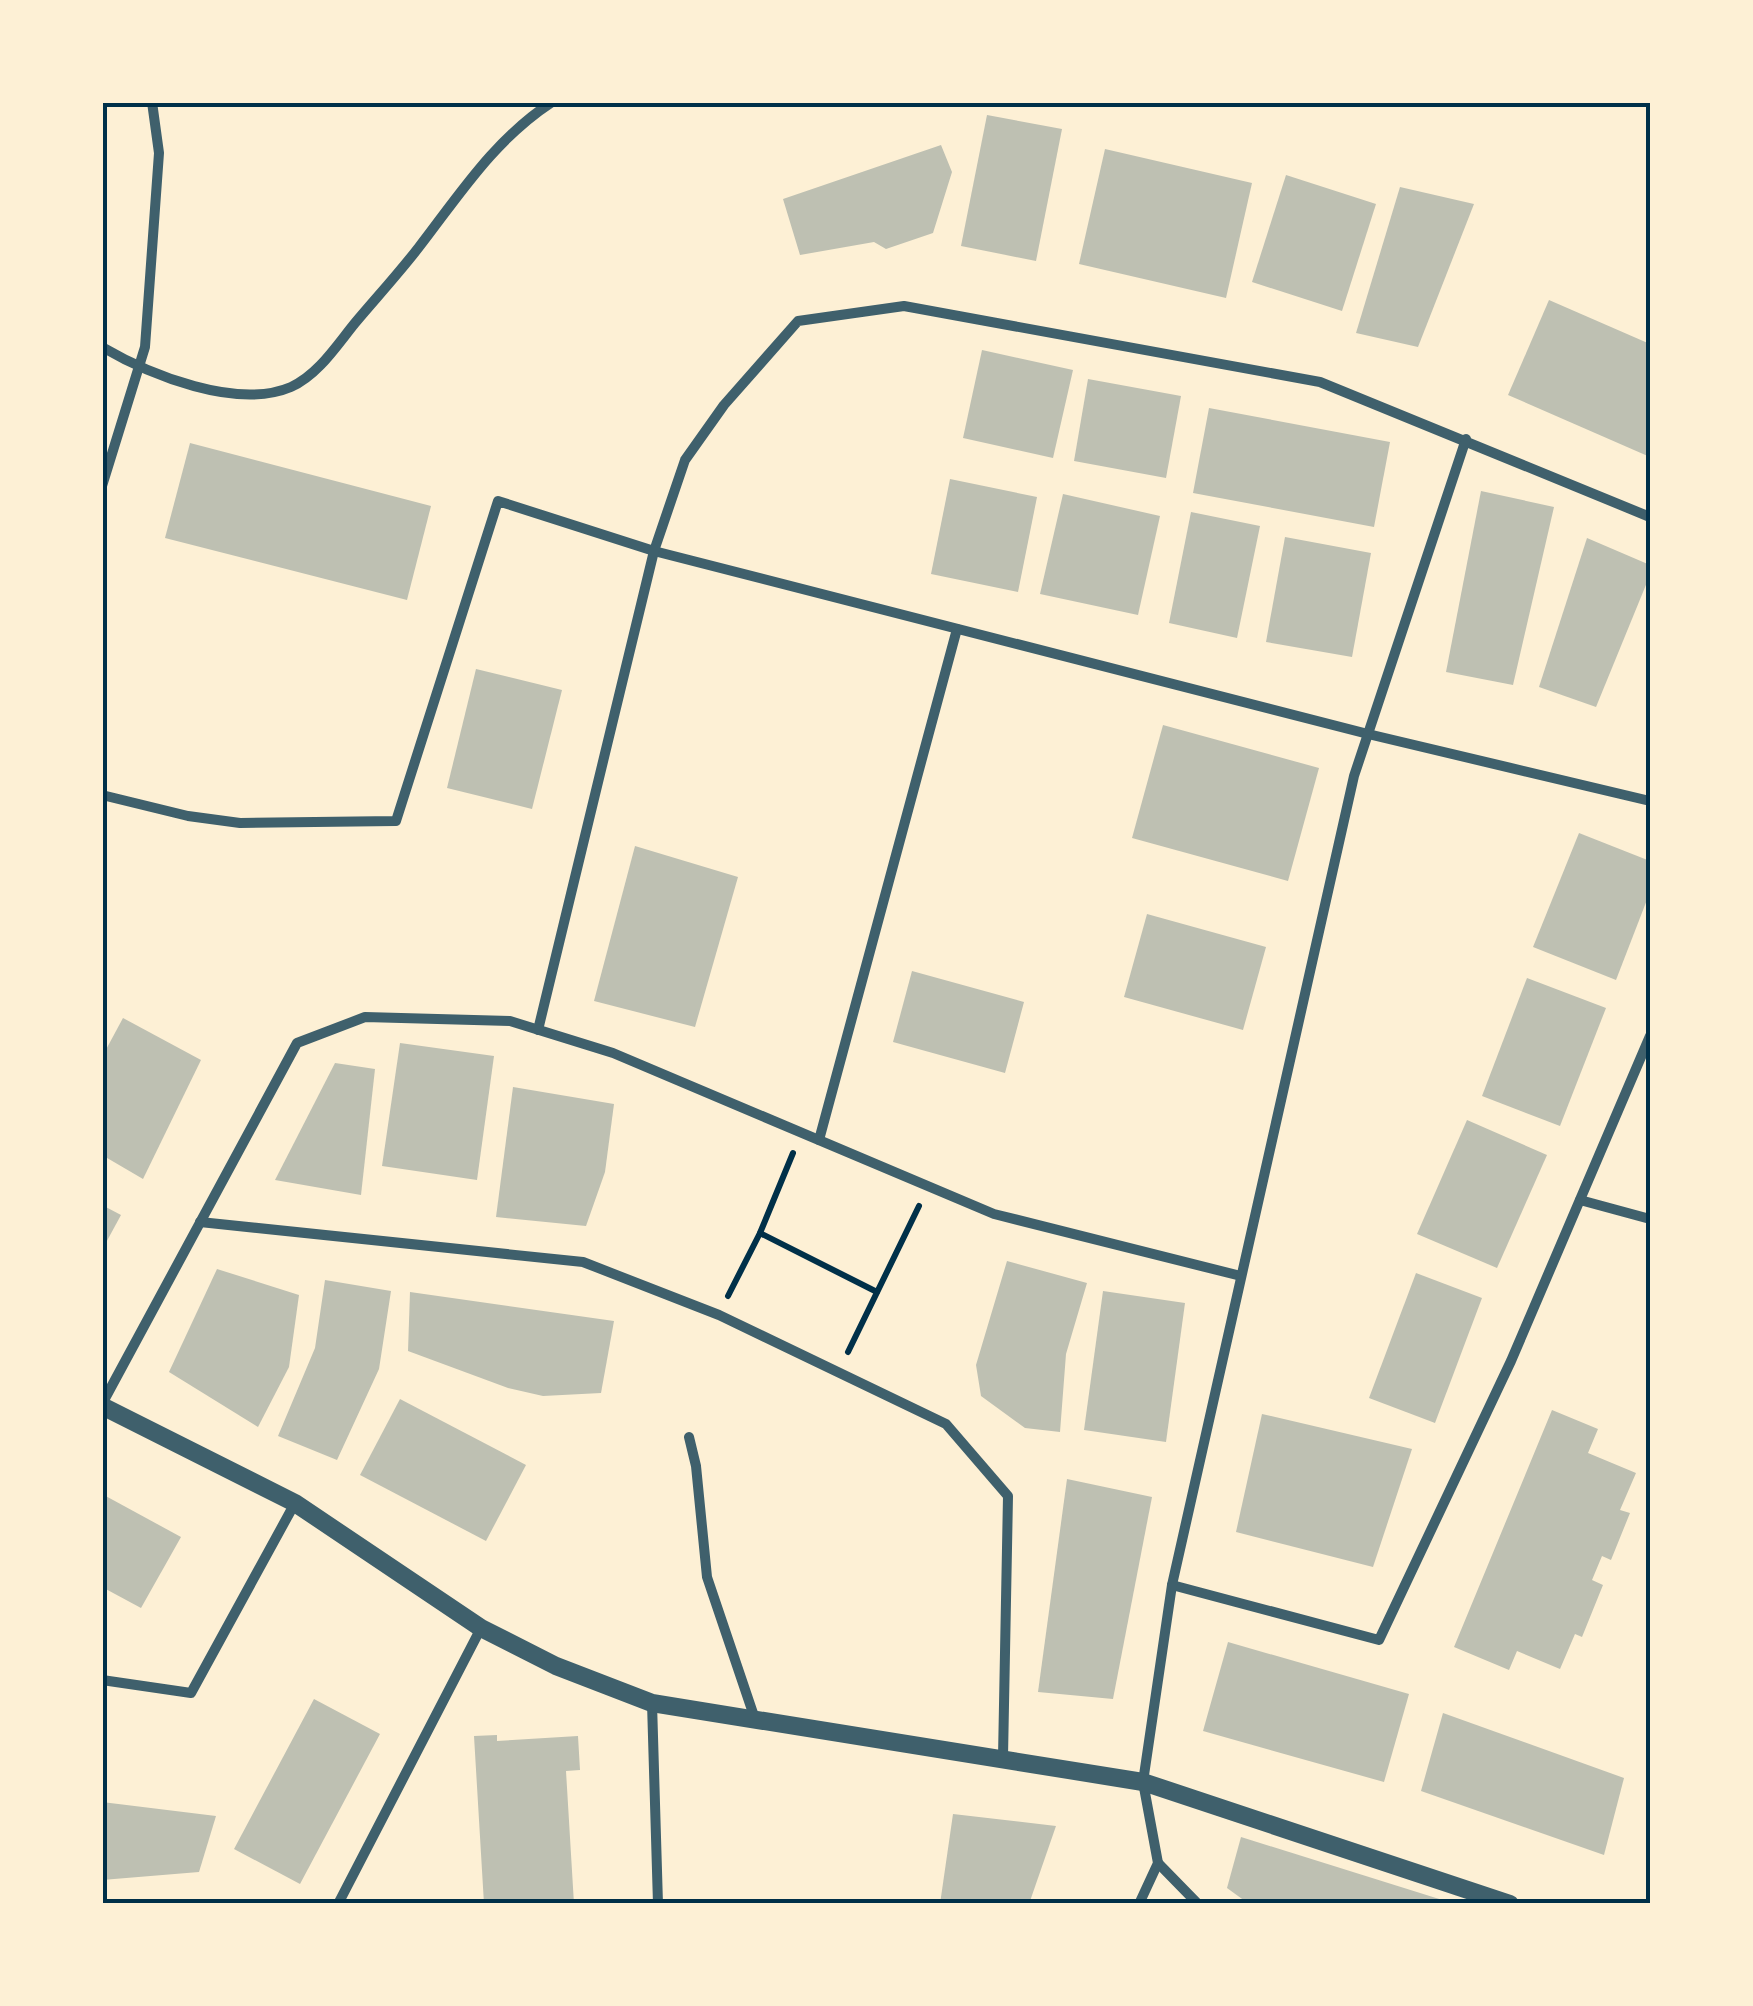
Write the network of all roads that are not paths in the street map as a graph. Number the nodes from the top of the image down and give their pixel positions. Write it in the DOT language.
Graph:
graph roads {
  1 [pos="152,102"];
  2 [pos="552,102"];
  3 [pos="102,347"];
  4 [pos="139,368"];
  5 [pos="1466,439"];
  6 [pos="102,486"];
  7 [pos="1650,517"];
  8 [pos="654,551"];
  9 [pos="958,629"];
  10 [pos="1368,734"];
  11 [pos="102,795"];
  12 [pos="1650,801"];
  13 [pos="538,1030"];
  14 [pos="1650,1036"];
  15 [pos="819,1140"];
  16 [pos="1580,1200"];
  17 [pos="1650,1219"];
  18 [pos="200,1222"];
  19 [pos="1241,1276"];
  20 [pos="102,1405"];
  21 [pos="689,1437"];
  22 [pos="295,1503"];
  23 [pos="1172,1584"];
  24 [pos="481,1628"];
  25 [pos="102,1680"];
  26 [pos="652,1703"];
  27 [pos="755,1718"];
  28 [pos="1003,1757"];
  29 [pos="1143,1782"];
  30 [pos="1158,1863"];
  31 [pos="338,1904"];
  32 [pos="658,1904"];
  33 [pos="1139,1904"];
  34 [pos="1198,1904"];
  35 [pos="1510,1904"];
  1 -- 4 [label="street"];
  2 -- 4 [label="street"];
  3 -- 4 [label="street"];
  4 -- 6 [label="street"];
  5 -- 7 [label="street"];
  5 -- 8 [label="street"];
  5 -- 10 [label="street"];
  8 -- 9 [label="street"];
  8 -- 11 [label="street"];
  8 -- 13 [label="street"];
  9 -- 10 [label="street"];
  9 -- 15 [label="street"];
  10 -- 12 [label="street"];
  10 -- 19 [label="street"];
  13 -- 15 [label="street"];
  13 -- 18 [label="street"];
  14 -- 16 [label="street"];
  15 -- 19 [label="street"];
  16 -- 17 [label="street"];
  16 -- 23 [label="street"];
  18 -- 20 [label="street"];
  18 -- 28 [label="street"];
  19 -- 23 [label="street"];
  20 -- 22 [label="street"];
  21 -- 27 [label="street"];
  22 -- 24 [label="street"];
  22 -- 25 [label="street"];
  23 -- 29 [label="street"];
  24 -- 26 [label="street"];
  24 -- 31 [label="street"];
  26 -- 27 [label="street"];
  26 -- 32 [label="street"];
  27 -- 28 [label="street"];
  28 -- 29 [label="street"];
  29 -- 30 [label="street"];
  29 -- 35 [label="street"];
  30 -- 33 [label="street"];
  30 -- 34 [label="street"];
}
